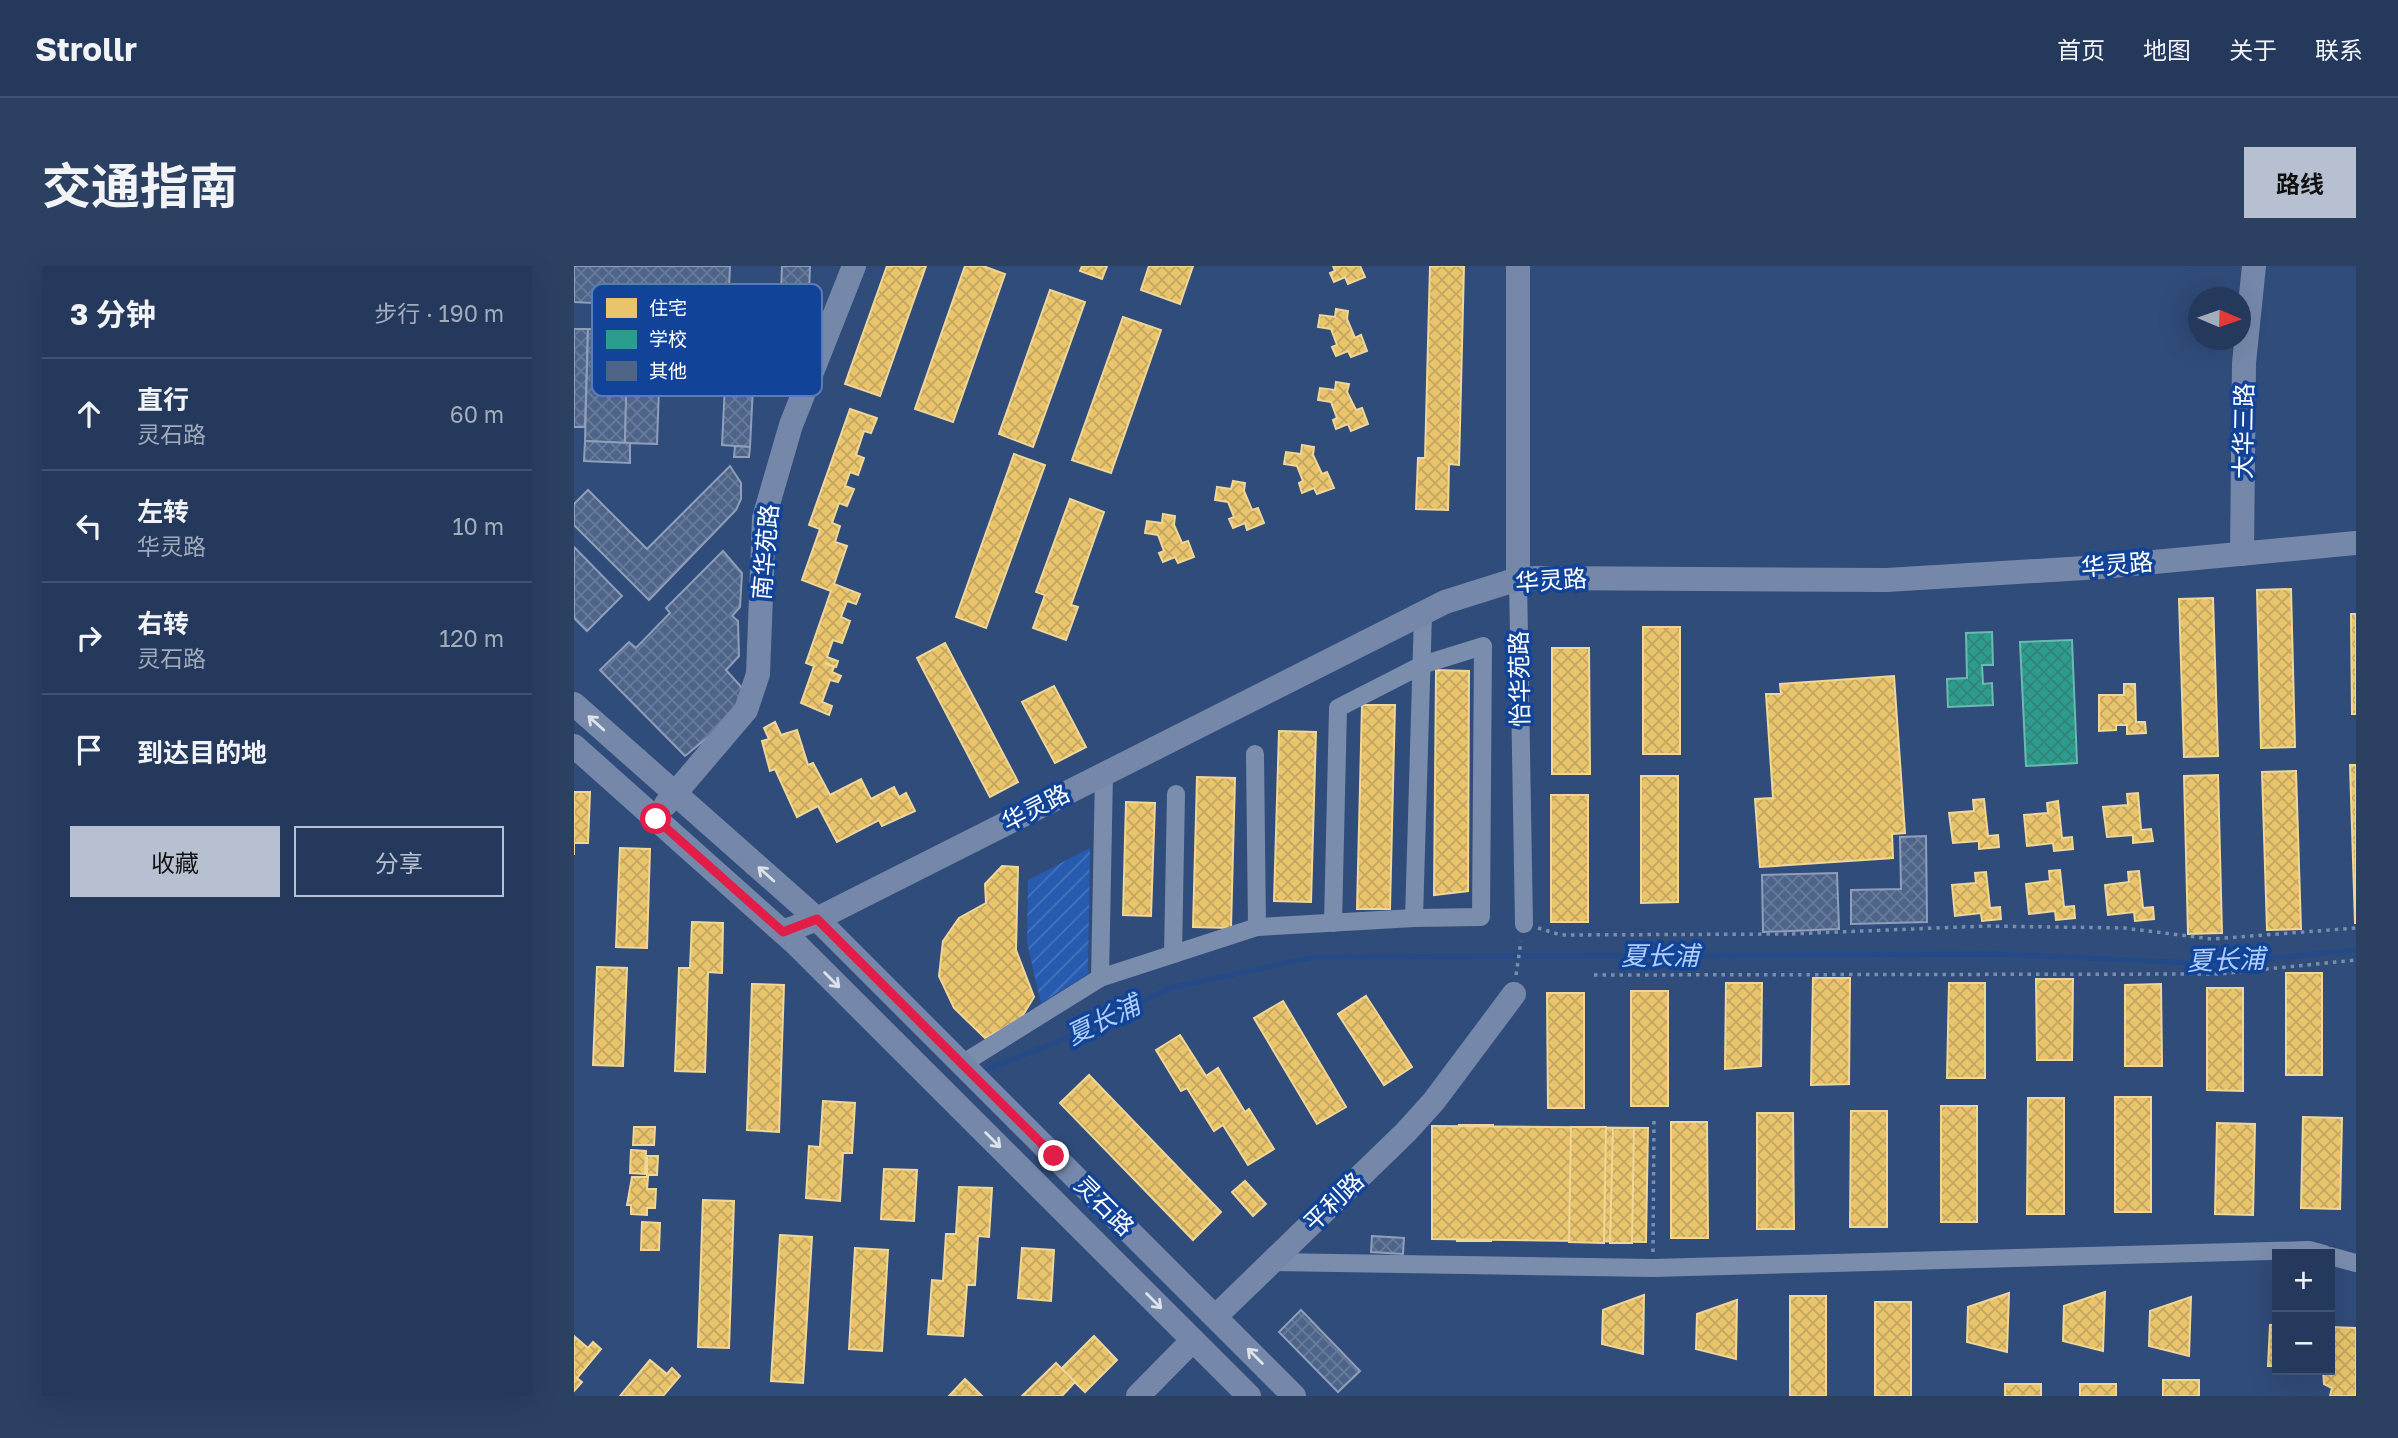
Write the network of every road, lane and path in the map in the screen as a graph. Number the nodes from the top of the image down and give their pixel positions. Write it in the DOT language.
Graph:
graph roads {
  1 [pos="854,266"];
  2 [pos="1518,266"];
  3 [pos="2253,266"];
  4 [pos="822,348"];
  5 [pos="803,396"];
  6 [pos="2356,543"];
  7 [pos="2242,554"];
  8 [pos="1518,579"];
  9 [pos="1423,614"];
  10 [pos="1422,665"];
  11 [pos="574,704"];
  12 [pos="574,746"];
  13 [pos="1255,754"];
  14 [pos="1104,774"];
  15 [pos="674,793"];
  16 [pos="1176,794"];
  17 [pos="656,819"];
  18 [pos="1414,918"];
  19 [pos="817,919"];
  20 [pos="1333,923"];
  21 [pos="1524,924"];
  22 [pos="1257,927"];
  23 [pos="2356,928"];
  24 [pos="783,932"];
  25 [pos="1173,954"];
  26 [pos="2356,960"];
  27 [pos="1594,975"];
  28 [pos="1100,978"];
  29 [pos="1514,994"];
  30 [pos="962,1064"];
  31 [pos="1654,1117"];
  32 [pos="2272,1251"];
  33 [pos="2335,1257"];
  34 [pos="1272,1262"];
  35 [pos="2356,1263"];
  36 [pos="1653,1268"];
  37 [pos="1215,1317"];
  38 [pos="1193,1340"];
  39 [pos="1138,1396"];
  40 [pos="1249,1396"];
  41 [pos="1294,1396"];
  1 -- 4 [label="main road, 南华苑路"];
  2 -- 8 [label="main road, 怡华苑路"];
  3 -- 7 [label="main road, 大华三路"];
  5 -- 15 [label="main road, 南华苑路"];
  6 -- 7 [label="main road, 华灵路"];
  7 -- 8 [label="main road, 华灵路"];
  8 -- 9 [label="main road, 华灵路"];
  8 -- 21 [label="street, 怡华苑路"];
  9 -- 10 [label="street"];
  9 -- 14 [label="main road, 华灵路"];
  10 -- 18 [label="street"];
  10 -- 18 [label="street"];
  10 -- 20 [label="street"];
  15 -- 11 [label="main road, 灵石路, one-way"];
  12 -- 17 [label="main road, 灵石路"];
  13 -- 22 [label="street"];
  14 -- 19 [label="main road, 华灵路"];
  14 -- 28 [label="street"];
  15 -- 17 [label="main road, 南华苑路"];
  19 -- 15 [label="main road, 灵石路, one-way"];
  16 -- 25 [label="street"];
  17 -- 24 [label="main road, 灵石路"];
  18 -- 20 [label="street"];
  19 -- 24 [label="main road, 华灵路"];
  19 -- 30 [label="main road, 灵石路"];
  20 -- 22 [label="street"];
  21 -- 23 [label="path"];
  21 -- 29 [label="path"];
  22 -- 25 [label="street"];
  24 -- 38 [label="main road, 灵石路, one-way"];
  25 -- 28 [label="street"];
  26 -- 27 [label="path"];
  28 -- 30 [label="street"];
  29 -- 34 [label="main road, 平利路"];
  30 -- 37 [label="main road, 灵石路"];
  31 -- 36 [label="path"];
  32 -- 36 [label="street"];
  33 -- 35 [label="street"];
  34 -- 36 [label="street"];
  34 -- 37 [label="main road, 平利路"];
  37 -- 38 [label="street, 平利路"];
  41 -- 37 [label="main road, 灵石路, one-way"];
  38 -- 39 [label="main road, 平利路"];
  38 -- 40 [label="main road, 灵石路"];
}
